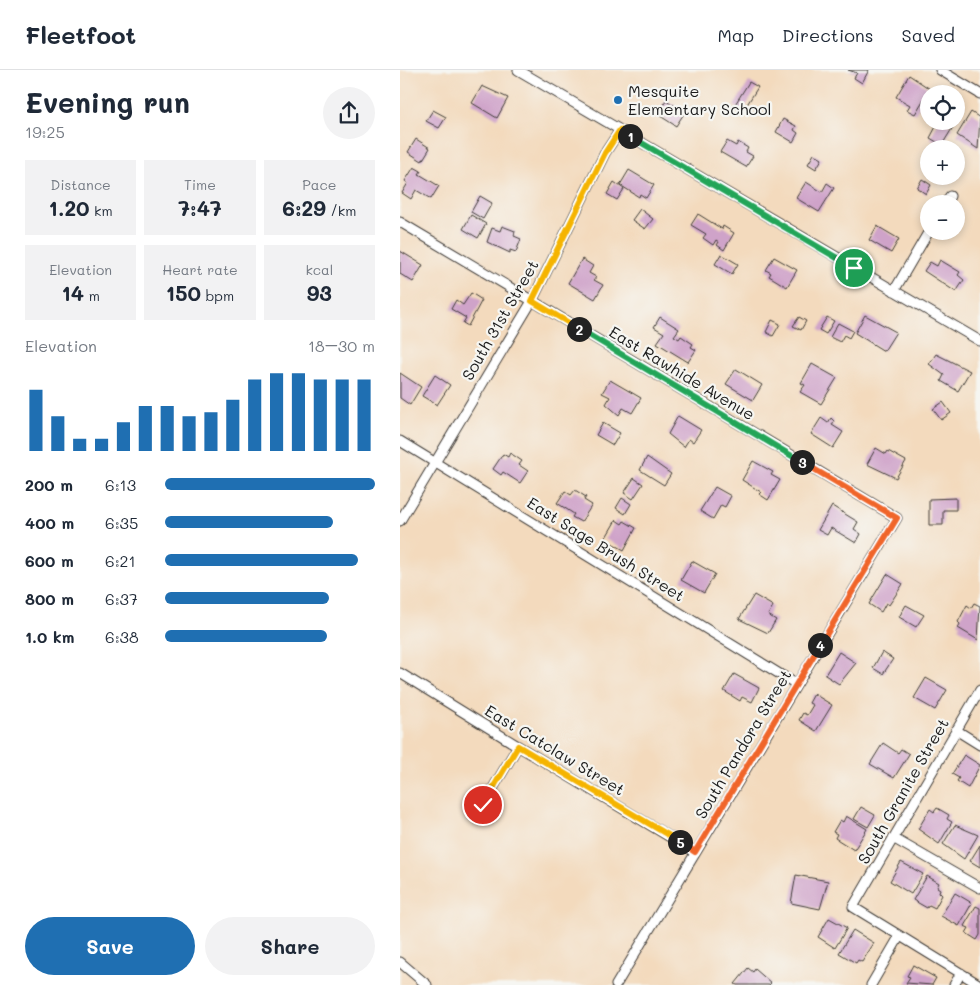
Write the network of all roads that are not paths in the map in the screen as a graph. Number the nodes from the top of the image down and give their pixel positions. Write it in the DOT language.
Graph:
graph roads {
  1 [pos="518,70"];
  2 [pos="940,70"];
  3 [pos="980,94"];
  4 [pos="620,130"];
  5 [pos="400,222"];
  6 [pos="924,240"];
  7 [pos="894,290"];
  8 [pos="532,301"];
  9 [pos="980,341"];
  10 [pos="400,441"];
  11 [pos="436,462"];
  12 [pos="897,518"];
  13 [pos="400,522"];
  14 [pos="400,673"];
  15 [pos="796,684"];
  16 [pos="980,690"];
  17 [pos="956,730"];
  18 [pos="980,745"];
  19 [pos="518,746"];
  20 [pos="483,805"];
  21 [pos="893,838"];
  22 [pos="695,852"];
  23 [pos="980,888"];
  24 [pos="899,937"];
  25 [pos="400,962"];
  26 [pos="961,974"];
  27 [pos="980,984"];
  28 [pos="427,985"];
  29 [pos="616,985"];
  30 [pos="871,985"];
  31 [pos="954,985"];
  1 -- 4 [label="street"];
  2 -- 3 [label="street"];
  4 -- 7 [label="street"];
  4 -- 8 [label="street, South 31st Street"];
  5 -- 8 [label="street, East Rawhide Avenue"];
  6 -- 7 [label="street"];
  7 -- 9 [label="street"];
  8 -- 11 [label="street, South 31st Street"];
  8 -- 12 [label="street, East Rawhide Avenue"];
  10 -- 11 [label="street, East Sage Brush Street"];
  11 -- 13 [label="street, South 31st Street"];
  11 -- 15 [label="street, East Sage Brush Street"];
  12 -- 15 [label="street, South Pandora Street"];
  14 -- 19 [label="street, East Catclaw Street"];
  15 -- 22 [label="street, South Pandora Street"];
  16 -- 17 [label="street, South Granite Street"];
  17 -- 18 [label="street"];
  17 -- 21 [label="street, South Granite Street"];
  19 -- 20 [label="street"];
  19 -- 22 [label="street, East Catclaw Street"];
  21 -- 23 [label="street"];
  21 -- 24 [label="street, South Granite Street"];
  22 -- 29 [label="street, South Pandora Street"];
  24 -- 26 [label="street"];
  24 -- 30 [label="street"];
  25 -- 28 [label="street"];
  26 -- 27 [label="street"];
  26 -- 31 [label="street"];
}
